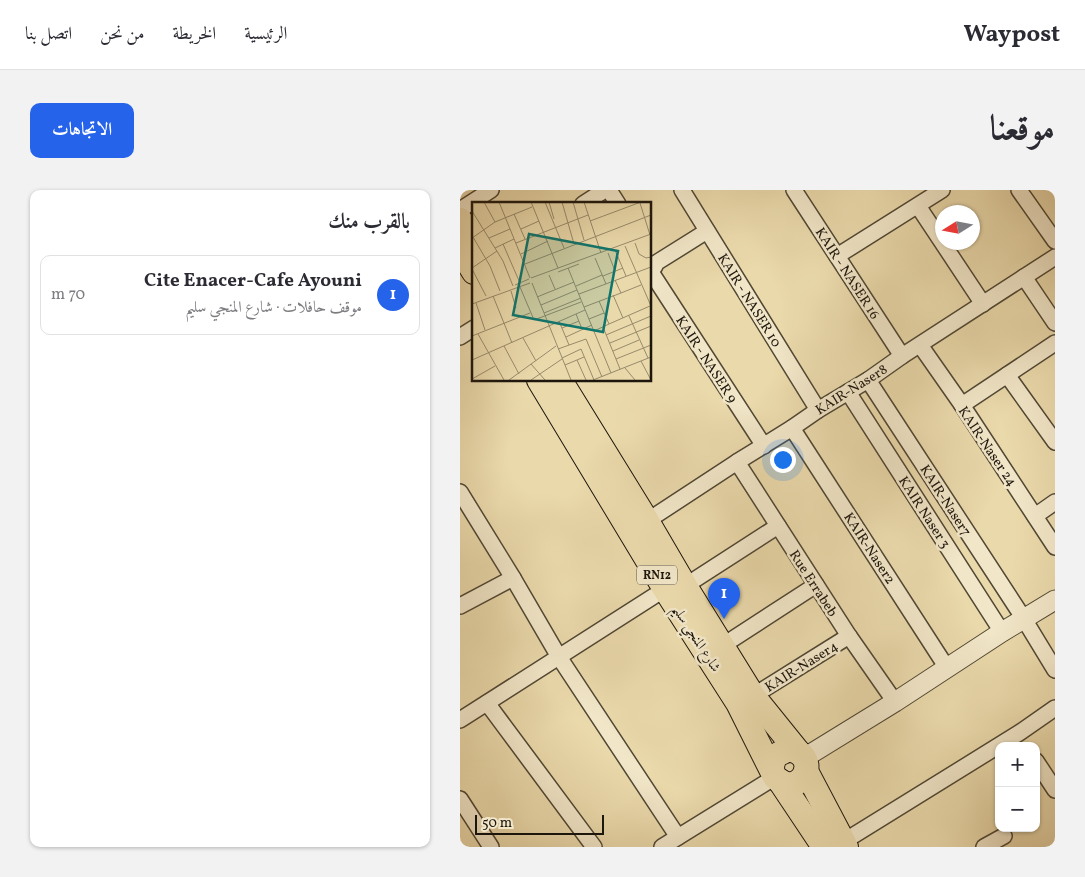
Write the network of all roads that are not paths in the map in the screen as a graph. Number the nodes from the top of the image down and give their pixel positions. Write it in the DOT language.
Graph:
graph roads {
  1 [pos="491,190"];
  2 [pos="605,190"];
  3 [pos="609,190"];
  4 [pos="682,190"];
  5 [pos="794,190"];
  6 [pos="942,190"];
  7 [pos="1023,191"];
  8 [pos="472,202"];
  9 [pos="472,202"];
  10 [pos="586,202"];
  11 [pos="617,202"];
  12 [pos="918,206"];
  13 [pos="460,210"];
  14 [pos="460,220"];
  15 [pos="707,231"];
  16 [pos="472,239"];
  17 [pos="1055,241"];
  18 [pos="460,250"];
  19 [pos="836,256"];
  20 [pos="1055,257"];
  21 [pos="652,265"];
  22 [pos="472,269"];
  23 [pos="1024,277"];
  24 [pos="983,304"];
  25 [pos="1055,323"];
  26 [pos="472,329"];
  27 [pos="460,337"];
  28 [pos="1055,343"];
  29 [pos="920,345"];
  30 [pos="902,356"];
  31 [pos="1007,375"];
  32 [pos="868,380"];
  33 [pos="540,381"];
  34 [pos="561,381"];
  35 [pos="848,392"];
  36 [pos="962,405"];
  37 [pos="818,410"];
  38 [pos="792,428"];
  39 [pos="1055,442"];
  40 [pos="764,446"];
  41 [pos="737,462"];
  42 [pos="460,492"];
  43 [pos="1055,502"];
  44 [pos="466,514"];
  45 [pos="1035,516"];
  46 [pos="647,521"];
  47 [pos="778,526"];
  48 [pos="1055,547"];
  49 [pos="513,578"];
  50 [pos="816,585"];
  51 [pos="675,587"];
  52 [pos="1055,600"];
  53 [pos="460,606"];
  54 [pos="1024,619"];
  55 [pos="1002,632"];
  56 [pos="849,636"];
  57 [pos="722,646"];
  58 [pos="559,657"];
  59 [pos="948,668"];
  60 [pos="1055,670"];
  61 [pos="753,696"];
  62 [pos="895,702"];
  63 [pos="487,703"];
  64 [pos="1055,708"];
  65 [pos="460,720"];
  66 [pos="1023,739"];
  67 [pos="803,760"];
  68 [pos="1040,766"];
  69 [pos="776,776"];
  70 [pos="1055,790"];
  71 [pos="460,799"];
  72 [pos="1004,836"];
  73 [pos="678,837"];
  74 [pos="830,845"];
  75 [pos="491,847"];
  76 [pos="594,847"];
  77 [pos="662,847"];
  78 [pos="984,847"];
  1 -- 9 [label="street"];
  2 -- 10 [label="street"];
  3 -- 11 [label="street"];
  4 -- 15 [label="street, KAIR - NASER 10"];
  5 -- 19 [label="street, KAIR - NASER 16"];
  6 -- 12 [label="street"];
  7 -- 17 [label="street"];
  8 -- 13 [label="street"];
  12 -- 19 [label="street"];
  12 -- 24 [label="street"];
  14 -- 16 [label="main road"];
  15 -- 21 [label="street"];
  15 -- 37 [label="street, KAIR - NASER 10"];
  18 -- 22 [label="main road"];
  19 -- 30 [label="street, KAIR - NASER 16"];
  20 -- 23 [label="street, KAIR-Naser8"];
  21 -- 40 [label="street, KAIR - NASER 9"];
  23 -- 24 [label="street, KAIR-Naser8"];
  23 -- 25 [label="street"];
  24 -- 29 [label="street, KAIR-Naser8"];
  26 -- 27 [label="street"];
  28 -- 31 [label="street"];
  29 -- 30 [label="street, KAIR-Naser8"];
  29 -- 36 [label="street, KAIR-Naser 24"];
  30 -- 32 [label="street, KAIR-Naser8"];
  31 -- 36 [label="street"];
  31 -- 39 [label="street"];
  32 -- 35 [label="street, KAIR-Naser8"];
  32 -- 54 [label="street, KAIR-Naser7"];
  33 -- 51 [label="main road, شارع المنجي سليم / RN12"];
  34 -- 46 [label="main road, شارع المنجي سليم / RN12"];
  35 -- 37 [label="street, KAIR-Naser8"];
  35 -- 55 [label="street, KAIR Naser 3"];
  36 -- 45 [label="street, KAIR-Naser 24"];
  37 -- 38 [label="street, KAIR-Naser8"];
  38 -- 40 [label="street, KAIR-Naser8"];
  38 -- 59 [label="street, KAIR-Naser2"];
  40 -- 41 [label="street, KAIR-Naser8"];
  41 -- 46 [label="street, KAIR-Naser8"];
  41 -- 47 [label="street, Rue Errabeb"];
  42 -- 44 [label="street"];
  43 -- 45 [label="street"];
  44 -- 49 [label="street"];
  45 -- 48 [label="street, KAIR-Naser 24"];
  46 -- 51 [label="main road, شارع المنجي سليم / RN12"];
  47 -- 50 [label="street, Rue Errabeb"];
  47 -- 51 [label="street"];
  49 -- 53 [label="street"];
  49 -- 58 [label="street"];
  50 -- 56 [label="street, Rue Errabeb"];
  50 -- 57 [label="street"];
  51 -- 57 [label="main road, شارع المنجي سليم / RN12"];
  51 -- 58 [label="street"];
  51 -- 69 [label="main road, شارع المنجي سليم / RN12"];
  52 -- 54 [label="street"];
  54 -- 55 [label="street"];
  54 -- 60 [label="street, KAIR-Naser7"];
  55 -- 59 [label="street"];
  56 -- 61 [label="street, KAIR-Naser4"];
  56 -- 62 [label="street, Rue Errabeb"];
  57 -- 61 [label="main road, شارع المنجي سليم / RN12"];
  58 -- 63 [label="street"];
  58 -- 73 [label="street"];
  59 -- 62 [label="street"];
  61 -- 67 [label="main road, شارع المنجي سليم / RN12"];
  62 -- 67 [label="street"];
  63 -- 65 [label="street"];
  63 -- 76 [label="street"];
  64 -- 66 [label="street"];
  66 -- 74 [label="street"];
  67 -- 69 [label="main road"];
  67 -- 74 [label="main road, شارع المنجي سليم / RN12"];
  68 -- 70 [label="street"];
  69 -- 73 [label="street"];
  69 -- 74 [label="main road, شارع المنجي سليم / RN12"];
  71 -- 75 [label="street"];
  72 -- 78 [label="street"];
  73 -- 77 [label="street"];
}
